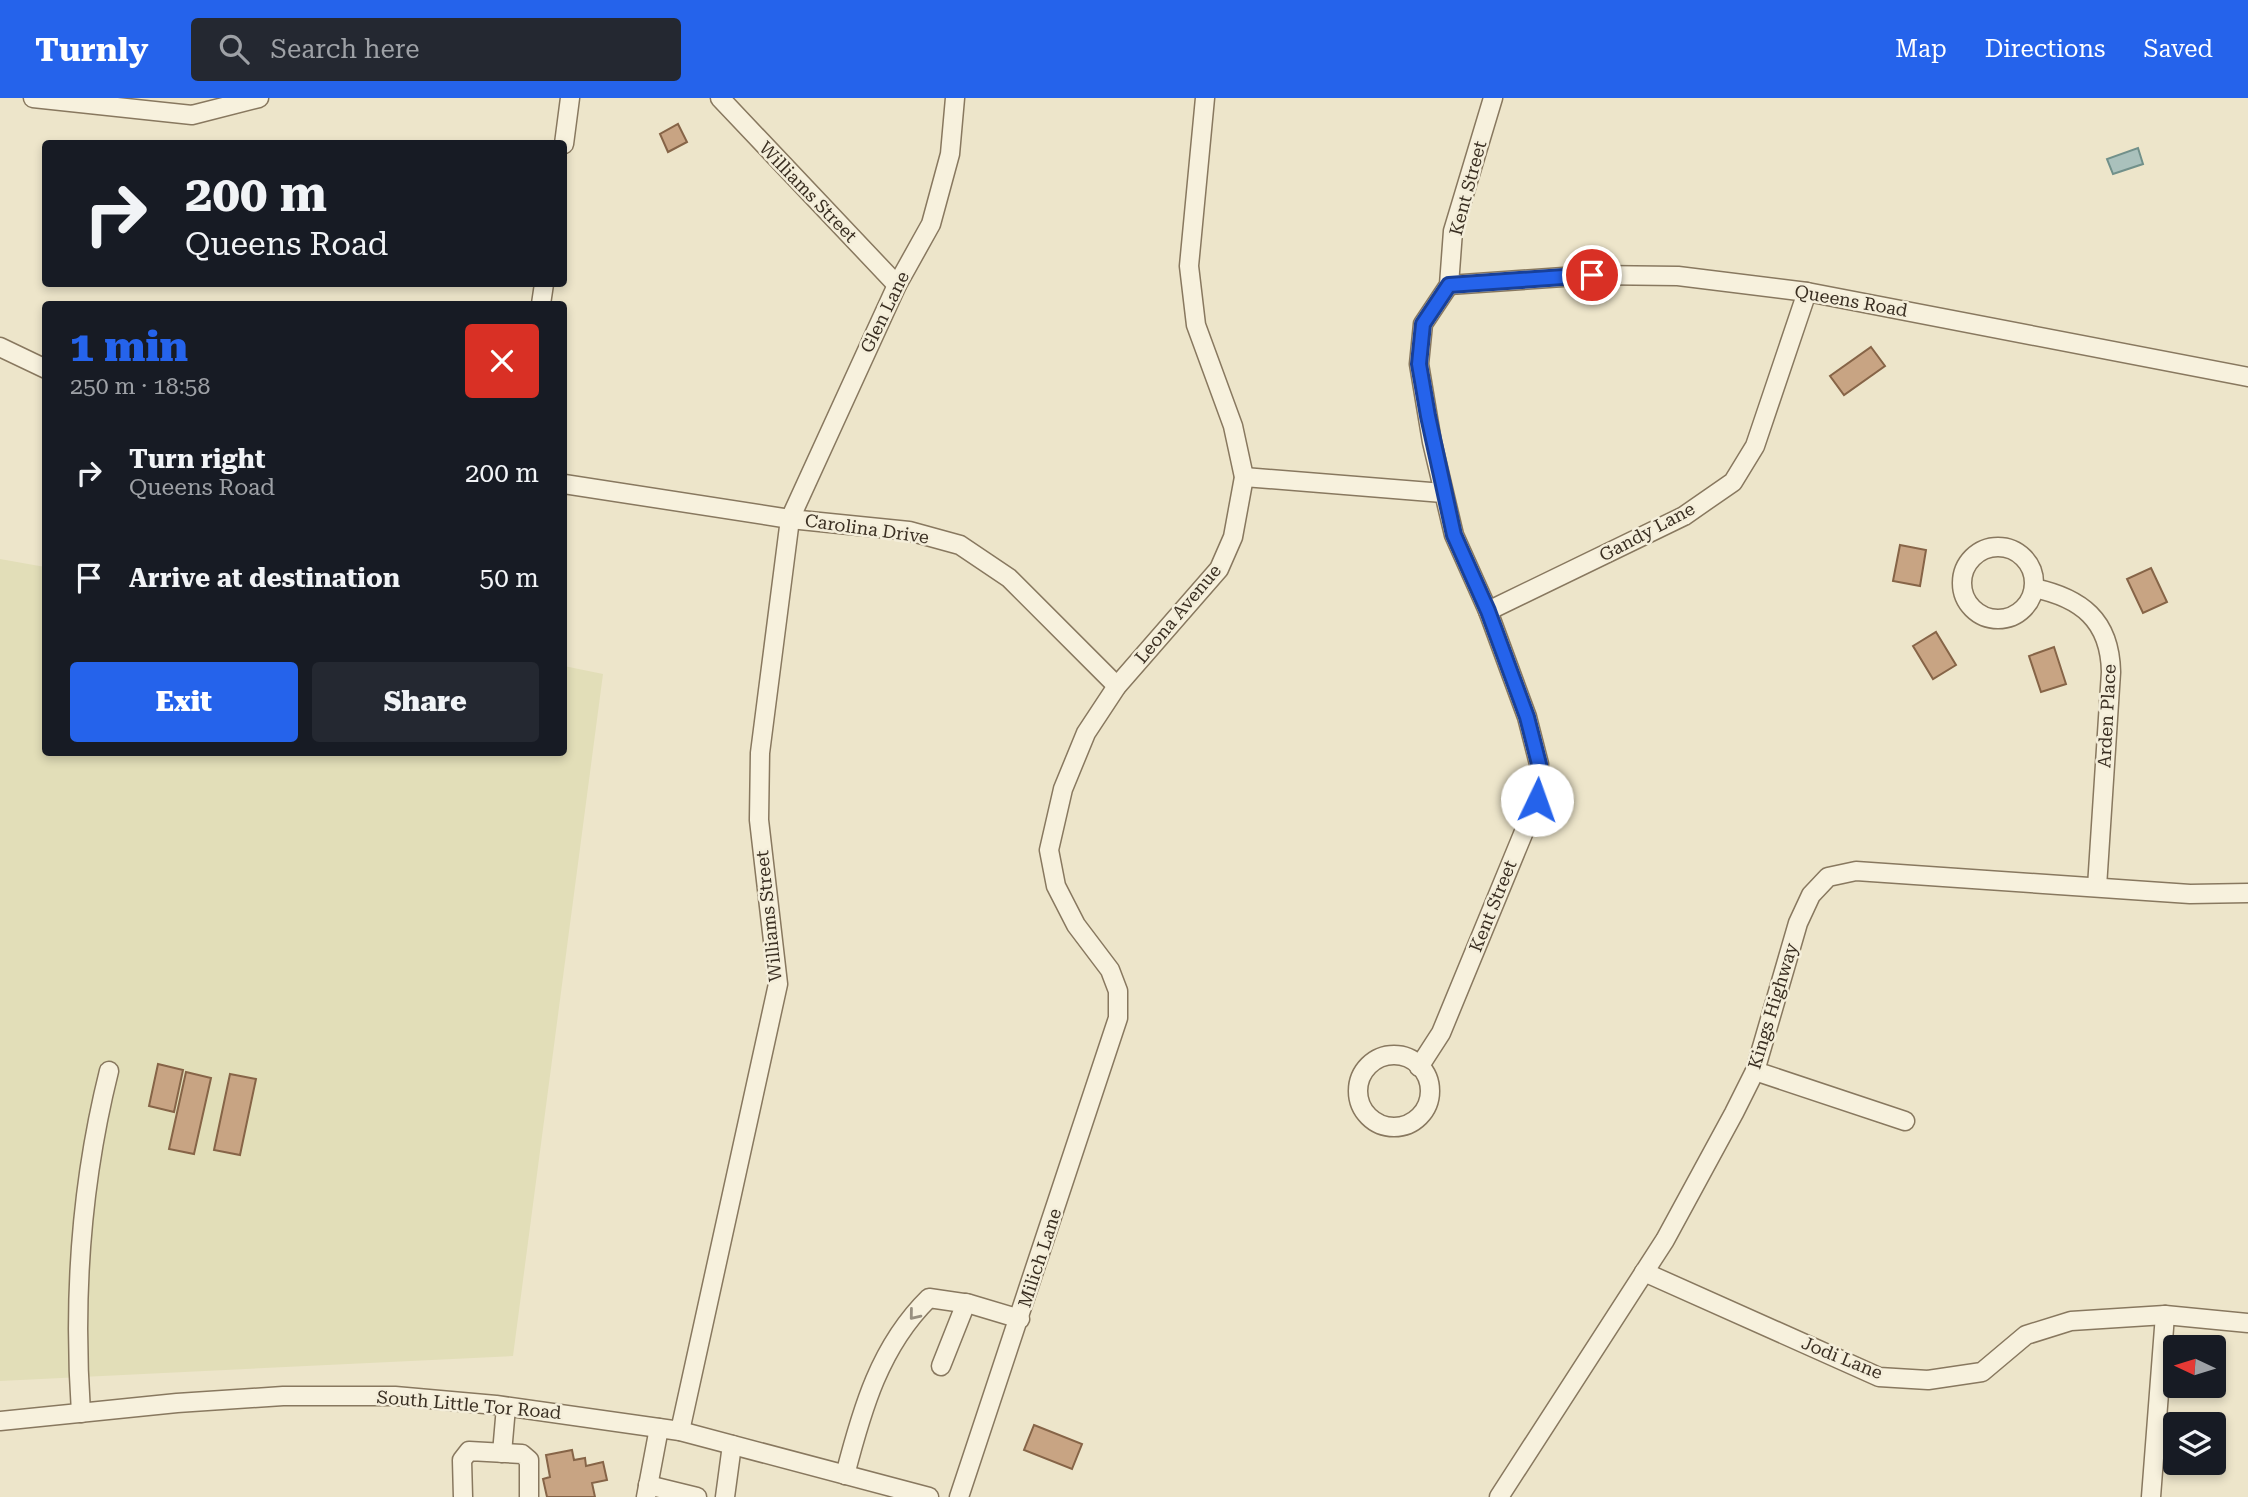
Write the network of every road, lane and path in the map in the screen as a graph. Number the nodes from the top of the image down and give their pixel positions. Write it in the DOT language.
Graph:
graph roads {
  1 [pos="33,98"];
  2 [pos="259,98"];
  3 [pos="570,98"];
  4 [pos="720,98"];
  5 [pos="955,98"];
  6 [pos="1205,98"];
  7 [pos="1493,98"];
  8 [pos="565,140"];
  9 [pos="897,285"];
  10 [pos="1449,285"];
  11 [pos="1807,292"];
  12 [pos="0,347"];
  13 [pos="42,367"];
  14 [pos="2248,377"];
  15 [pos="1244,477"];
  16 [pos="567,484"];
  17 [pos="1443,493"];
  18 [pos="790,519"];
  19 [pos="2034,588"];
  20 [pos="1488,611"];
  21 [pos="1117,686"];
  22 [pos="2097,887"];
  23 [pos="2248,893"];
  24 [pos="1118,1018"];
  25 [pos="1419,1067"];
  26 [pos="109,1071"];
  27 [pos="1755,1072"];
  28 [pos="1905,1121"];
  29 [pos="1644,1272"];
  30 [pos="965,1303"];
  31 [pos="2165,1315"];
  32 [pos="1020,1318"];
  33 [pos="2248,1323"];
  34 [pos="941,1366"];
  35 [pos="506,1407"];
  36 [pos="81,1413"];
  37 [pos="0,1421"];
  38 [pos="659,1428"];
  39 [pos="680,1431"];
  40 [pos="732,1445"];
  41 [pos="502,1453"];
  42 [pos="845,1475"];
  43 [pos="647,1491"];
  44 [pos="909,1494"];
  45 [pos="463,1497"];
  46 [pos="529,1497"];
  47 [pos="697,1497"];
  48 [pos="725,1497"];
  49 [pos="929,1497"];
  50 [pos="959,1497"];
  51 [pos="1499,1497"];
  52 [pos="2151,1497"];
  1 -- 2 [label="street"];
  3 -- 8 [label="street"];
  4 -- 9 [label="street, Williams Street"];
  5 -- 9 [label="street, Glen Lane"];
  6 -- 15 [label="street, Leona Avenue"];
  7 -- 10 [label="street, Kent Street"];
  9 -- 18 [label="street, Glen Lane"];
  10 -- 11 [label="street, Queens Road"];
  10 -- 17 [label="street, Kent Street"];
  11 -- 14 [label="street, Queens Road"];
  11 -- 20 [label="street, Gandy Lane"];
  12 -- 13 [label="street"];
  15 -- 17 [label="street"];
  15 -- 21 [label="street, Leona Avenue"];
  16 -- 18 [label="street, Carolina Drive"];
  17 -- 20 [label="street, Kent Street"];
  18 -- 21 [label="street, Carolina Drive"];
  18 -- 39 [label="street, Williams Street"];
  19 -- 19 [label="street"];
  19 -- 22 [label="street, Arden Place"];
  20 -- 25 [label="street, Kent Street"];
  21 -- 24 [label="street, Leona Avenue"];
  22 -- 23 [label="street, Kings Highway"];
  22 -- 27 [label="street, Kings Highway"];
  24 -- 32 [label="street, Milich Lane"];
  25 -- 25 [label="street"];
  26 -- 36 [label="street"];
  27 -- 28 [label="street"];
  27 -- 29 [label="street, Kings Highway"];
  29 -- 31 [label="street, Jodi Lane"];
  29 -- 51 [label="street, Kings Highway"];
  30 -- 32 [label="street"];
  30 -- 34 [label="street"];
  30 -- 42 [label="street, one-way"];
  31 -- 33 [label="street, Jodi Lane"];
  31 -- 52 [label="street"];
  32 -- 50 [label="street, Milich Lane"];
  35 -- 36 [label="street, South Little Tor Road"];
  35 -- 38 [label="street, South Little Tor Road"];
  35 -- 41 [label="street"];
  36 -- 37 [label="street, South Little Tor Road"];
  38 -- 39 [label="street, South Little Tor Road"];
  38 -- 43 [label="street"];
  39 -- 40 [label="street, South Little Tor Road"];
  40 -- 42 [label="street, South Little Tor Road"];
  40 -- 48 [label="street"];
  41 -- 45 [label="street"];
  41 -- 46 [label="street"];
  42 -- 44 [label="street, South Little Tor Road"];
  43 -- 47 [label="street"];
  44 -- 49 [label="street, South Little Tor Road"];
}
